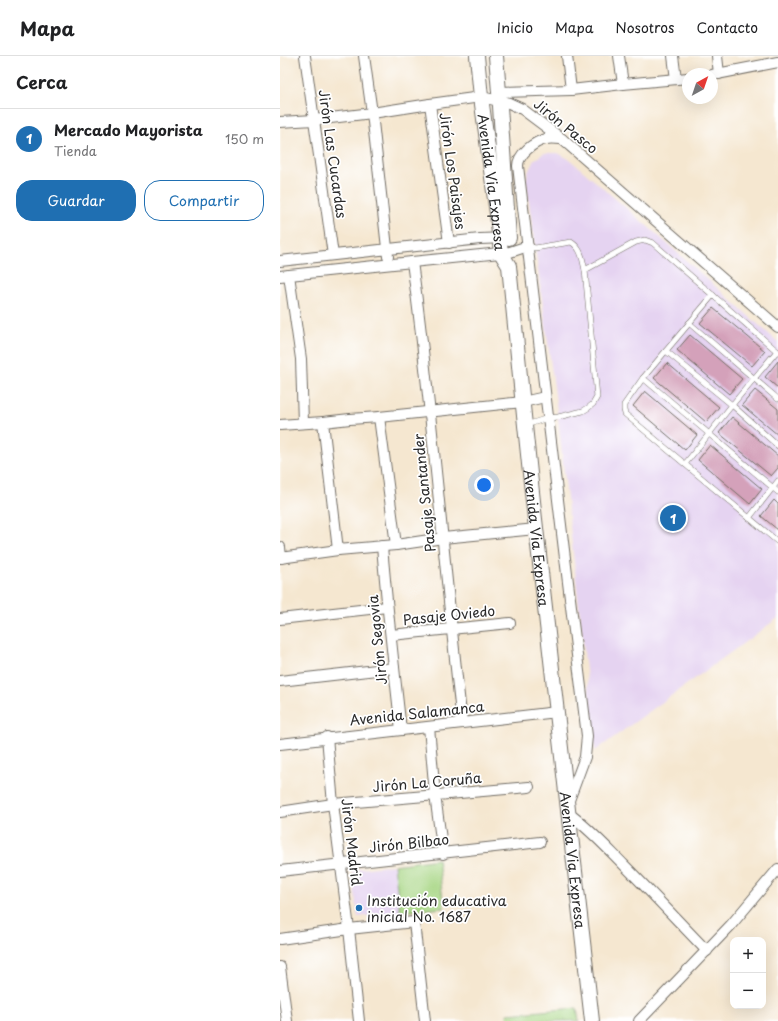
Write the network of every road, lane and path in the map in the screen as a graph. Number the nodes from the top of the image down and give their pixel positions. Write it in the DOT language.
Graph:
graph roads {
  1 [pos="305,56"];
  2 [pos="364,56"];
  3 [pos="477,56"];
  4 [pos="496,56"];
  5 [pos="567,56"];
  6 [pos="619,56"];
  7 [pos="674,56"];
  8 [pos="717,56"];
  9 [pos="775,60"];
  10 [pos="716,68"];
  11 [pos="718,73"];
  12 [pos="682,78"];
  13 [pos="676,79"];
  14 [pos="623,84"];
  15 [pos="571,90"];
  16 [pos="481,97"];
  17 [pos="500,97"];
  18 [pos="430,104"];
  19 [pos="372,113"];
  20 [pos="314,120"];
  21 [pos="280,122"];
  22 [pos="562,139"];
  23 [pos="504,238"];
  24 [pos="449,243"];
  25 [pos="528,246"];
  26 [pos="387,250"];
  27 [pos="506,253"];
  28 [pos="333,255"];
  29 [pos="280,261"];
  30 [pos="412,262"];
  31 [pos="389,264"];
  32 [pos="585,270"];
  33 [pos="284,276"];
  34 [pos="713,294"];
  35 [pos="689,323"];
  36 [pos="778,327"];
  37 [pos="666,351"];
  38 [pos="778,352"];
  39 [pos="643,378"];
  40 [pos="754,378"];
  41 [pos="545,397"];
  42 [pos="778,399"];
  43 [pos="523,402"];
  44 [pos="732,405"];
  45 [pos="430,412"];
  46 [pos="379,417"];
  47 [pos="548,418"];
  48 [pos="323,422"];
  49 [pos="302,423"];
  50 [pos="280,425"];
  51 [pos="525,425"];
  52 [pos="709,433"];
  53 [pos="778,446"];
  54 [pos="685,464"];
  55 [pos="778,481"];
  56 [pos="773,488"];
  57 [pos="778,492"];
  58 [pos="749,518"];
  59 [pos="536,529"];
  60 [pos="443,538"];
  61 [pos="778,542"];
  62 [pos="396,545"];
  63 [pos="382,546"];
  64 [pos="338,550"];
  65 [pos="280,554"];
  66 [pos="387,607"];
  67 [pos="280,619"];
  68 [pos="510,623"];
  69 [pos="451,629"];
  70 [pos="391,635"];
  71 [pos="394,668"];
  72 [pos="280,681"];
  73 [pos="557,712"];
  74 [pos="462,722"];
  75 [pos="429,727"];
  76 [pos="401,730"];
  77 [pos="327,737"];
  78 [pos="280,744"];
  79 [pos="529,787"];
  80 [pos="435,795"];
  81 [pos="333,804"];
  82 [pos="567,809"];
  83 [pos="280,812"];
  84 [pos="540,842"];
  85 [pos="443,854"];
  86 [pos="340,865"];
  87 [pos="778,869"];
  88 [pos="280,872"];
  89 [pos="349,929"];
  90 [pos="280,939"];
  91 [pos="707,951"];
  92 [pos="280,967"];
  93 [pos="287,1021"];
  94 [pos="359,1021"];
  95 [pos="425,1021"];
  96 [pos="592,1021"];
  97 [pos="639,1021"];
  1 -- 20 [label="street, Jirón Las Cucardas"];
  2 -- 19 [label="street"];
  3 -- 16 [label="main road, Avenida Via Expresa"];
  4 -- 17 [label="main road"];
  5 -- 15 [label="street"];
  6 -- 14 [label="street"];
  7 -- 13 [label="street"];
  8 -- 10 [label="street"];
  9 -- 11 [label="street"];
  12 -- 13 [label="street"];
  13 -- 14 [label="street"];
  14 -- 15 [label="street"];
  15 -- 17 [label="street"];
  16 -- 17 [label="street, Jirón Pasco"];
  16 -- 18 [label="street, Jirón Pasco"];
  16 -- 23 [label="main road, Avenida Via Expresa"];
  17 -- 22 [label="street, Jirón Pasco"];
  17 -- 23 [label="main road"];
  18 -- 19 [label="street, Jirón Pasco"];
  18 -- 24 [label="street, Jirón Los Paisajes"];
  19 -- 20 [label="street, Jirón Pasco"];
  19 -- 26 [label="street"];
  20 -- 21 [label="street, Jirón Pasco"];
  20 -- 28 [label="street, Jirón Las Cucardas"];
  22 -- 25 [label="street"];
  22 -- 36 [label="street, Jirón Pasco"];
  23 -- 24 [label="street"];
  23 -- 27 [label="main road, Avenida Via Expresa"];
  24 -- 26 [label="street"];
  25 -- 27 [label="street"];
  25 -- 32 [label="lane"];
  25 -- 41 [label="street"];
  26 -- 28 [label="street"];
  26 -- 31 [label="street"];
  27 -- 30 [label="street"];
  27 -- 43 [label="main road, Avenida Via Expresa"];
  28 -- 29 [label="street"];
  30 -- 31 [label="street"];
  30 -- 45 [label="street, Pasaje Santander"];
  31 -- 33 [label="street"];
  32 -- 34 [label="lane"];
  32 -- 47 [label="lane"];
  33 -- 49 [label="street"];
  34 -- 35 [label="lane"];
  34 -- 38 [label="lane"];
  35 -- 37 [label="lane"];
  35 -- 40 [label="lane"];
  37 -- 39 [label="lane"];
  37 -- 44 [label="lane"];
  38 -- 40 [label="lane"];
  39 -- 52 [label="lane"];
  39 -- 54 [label="lane"];
  40 -- 42 [label="lane"];
  40 -- 44 [label="lane"];
  41 -- 43 [label="street"];
  41 -- 47 [label="street"];
  43 -- 45 [label="street"];
  43 -- 51 [label="main road, Avenida Via Expresa"];
  44 -- 52 [label="lane"];
  44 -- 53 [label="lane"];
  45 -- 46 [label="street"];
  45 -- 60 [label="street, Pasaje Santander"];
  46 -- 48 [label="street"];
  46 -- 62 [label="street"];
  47 -- 51 [label="lane"];
  47 -- 82 [label="street"];
  48 -- 49 [label="street"];
  48 -- 64 [label="street"];
  49 -- 50 [label="street"];
  51 -- 59 [label="main road, Avenida Via Expresa"];
  52 -- 54 [label="lane"];
  52 -- 56 [label="lane"];
  54 -- 58 [label="lane"];
  55 -- 56 [label="lane"];
  56 -- 57 [label="lane"];
  56 -- 58 [label="lane"];
  58 -- 61 [label="lane"];
  59 -- 60 [label="street"];
  59 -- 73 [label="main road, Avenida Via Expresa"];
  60 -- 62 [label="street"];
  60 -- 69 [label="street, Pasaje Santander"];
  62 -- 63 [label="street"];
  63 -- 64 [label="street"];
  63 -- 66 [label="street, Jirón Segovia"];
  64 -- 65 [label="street"];
  66 -- 67 [label="street"];
  66 -- 70 [label="street, Jirón Segovia"];
  68 -- 69 [label="street, Pasaje Oviedo"];
  69 -- 70 [label="street, Pasaje Oviedo"];
  69 -- 74 [label="street, Pasaje Santander"];
  70 -- 71 [label="street, Jirón Segovia"];
  71 -- 72 [label="street"];
  71 -- 76 [label="street, Jirón Segovia"];
  73 -- 74 [label="street, Avenida Salamanca"];
  73 -- 82 [label="main road, Avenida Via Expresa"];
  74 -- 75 [label="street, Avenida Salamanca"];
  75 -- 76 [label="street, Avenida Salamanca"];
  75 -- 80 [label="street"];
  76 -- 77 [label="street, Avenida Salamanca"];
  77 -- 78 [label="street, Avenida Salamanca"];
  77 -- 81 [label="street, Jirón Madrid"];
  79 -- 80 [label="street, Jirón La Coruña"];
  80 -- 81 [label="street, Jirón La Coruña"];
  80 -- 85 [label="street"];
  81 -- 83 [label="street, Jirón La Coruña"];
  81 -- 86 [label="street, Jirón Madrid"];
  82 -- 91 [label="street"];
  82 -- 96 [label="main road, Avenida Via Expresa"];
  84 -- 85 [label="street, Jirón Bilbao"];
  85 -- 86 [label="street, Jirón Bilbao"];
  86 -- 88 [label="street, Jirón Bilbao"];
  86 -- 89 [label="street, Jirón Madrid"];
  87 -- 91 [label="street"];
  89 -- 90 [label="street"];
  89 -- 94 [label="street, Jirón Madrid"];
  89 -- 95 [label="street"];
  91 -- 97 [label="street"];
  92 -- 93 [label="street"];
}
